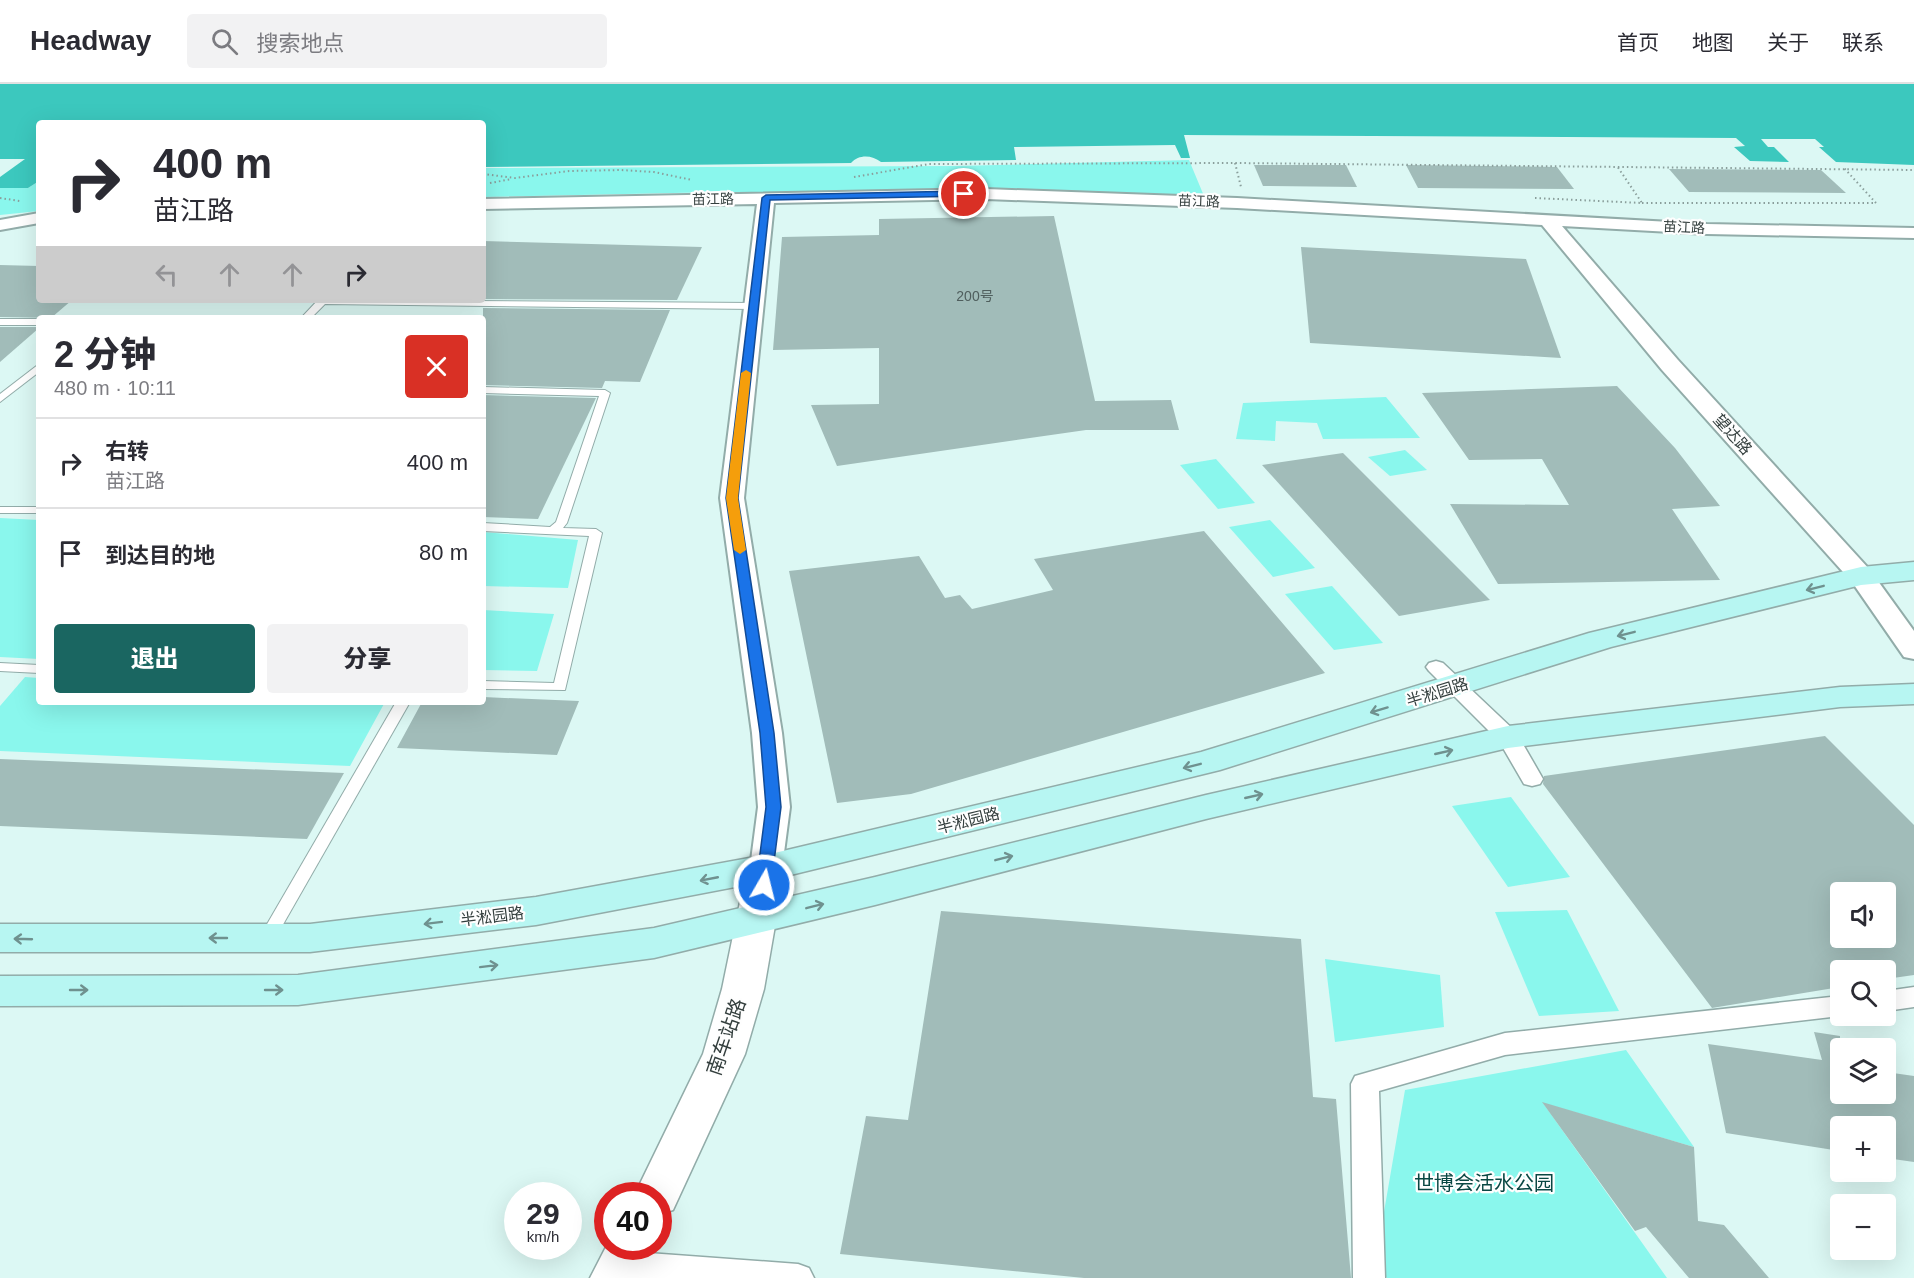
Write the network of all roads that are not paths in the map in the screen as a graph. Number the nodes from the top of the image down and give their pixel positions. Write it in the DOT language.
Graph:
graph roads {
  1 [pos="766,198"];
  2 [pos="486,204"];
  3 [pos="36,219"];
  4 [pos="1547,220"];
  5 [pos="0,225"];
  6 [pos="1914,233"];
  7 [pos="486,302"];
  8 [pos="320,303"];
  9 [pos="754,306"];
  10 [pos="309,315"];
  11 [pos="0,322"];
  12 [pos="36,322"];
  13 [pos="36,369"];
  14 [pos="486,390"];
  15 [pos="0,399"];
  16 [pos="0,510"];
  17 [pos="36,510"];
  18 [pos="486,527"];
  19 [pos="555,529"];
  20 [pos="1914,571"];
  21 [pos="1861,576"];
  22 [pos="1914,651"];
  23 [pos="6,668"];
  24 [pos="36,669"];
  25 [pos="1446,677"];
  26 [pos="0,681"];
  27 [pos="486,685"];
  28 [pos="1914,694"];
  29 [pos="401,705"];
  30 [pos="1508,737"];
  31 [pos="1532,778"];
  32 [pos="766,868"];
  33 [pos="758,920"];
  34 [pos="0,938"];
  35 [pos="267,938"];
  36 [pos="0,991"];
  37 [pos="1914,998"];
  38 [pos="1896,1000"];
  39 [pos="1830,1007"];
  40 [pos="664,1182"];
  41 [pos="622,1263"];
  42 [pos="798,1278"];
  43 [pos="1369,1278"];
  1 -- 2 [label="street, 苗江路"];
  1 -- 4 [label="street, 苗江路"];
  1 -- 9 [label="street"];
  3 -- 5 [label="street"];
  4 -- 6 [label="street, 苗江路"];
  4 -- 21 [label="street, 望达路"];
  7 -- 9 [label="lane"];
  8 -- 10 [label="lane"];
  9 -- 32 [label="street"];
  11 -- 12 [label="lane"];
  13 -- 15 [label="lane"];
  14 -- 19 [label="lane"];
  16 -- 17 [label="lane"];
  18 -- 19 [label="lane"];
  19 -- 27 [label="lane"];
  20 -- 21 [label="main road, 半淞园路"];
  21 -- 22 [label="street, 望达路"];
  21 -- 25 [label="main road, 半淞园路, one-way"];
  23 -- 24 [label="lane"];
  23 -- 26 [label="lane"];
  25 -- 30 [label="street"];
  25 -- 32 [label="main road, 半淞园路, one-way"];
  28 -- 30 [label="main road"];
  29 -- 35 [label="lane"];
  30 -- 31 [label="street"];
  33 -- 30 [label="main road, one-way"];
  32 -- 33 [label="street, 南车站路"];
  32 -- 35 [label="main road, 半淞园路, one-way"];
  36 -- 33 [label="main road, one-way"];
  33 -- 40 [label="street, 南车站路"];
  35 -- 34 [label="main road, 半淞园路, one-way"];
  37 -- 38 [label="street"];
  39 -- 43 [label="street"];
  41 -- 42 [label="street"];
}
